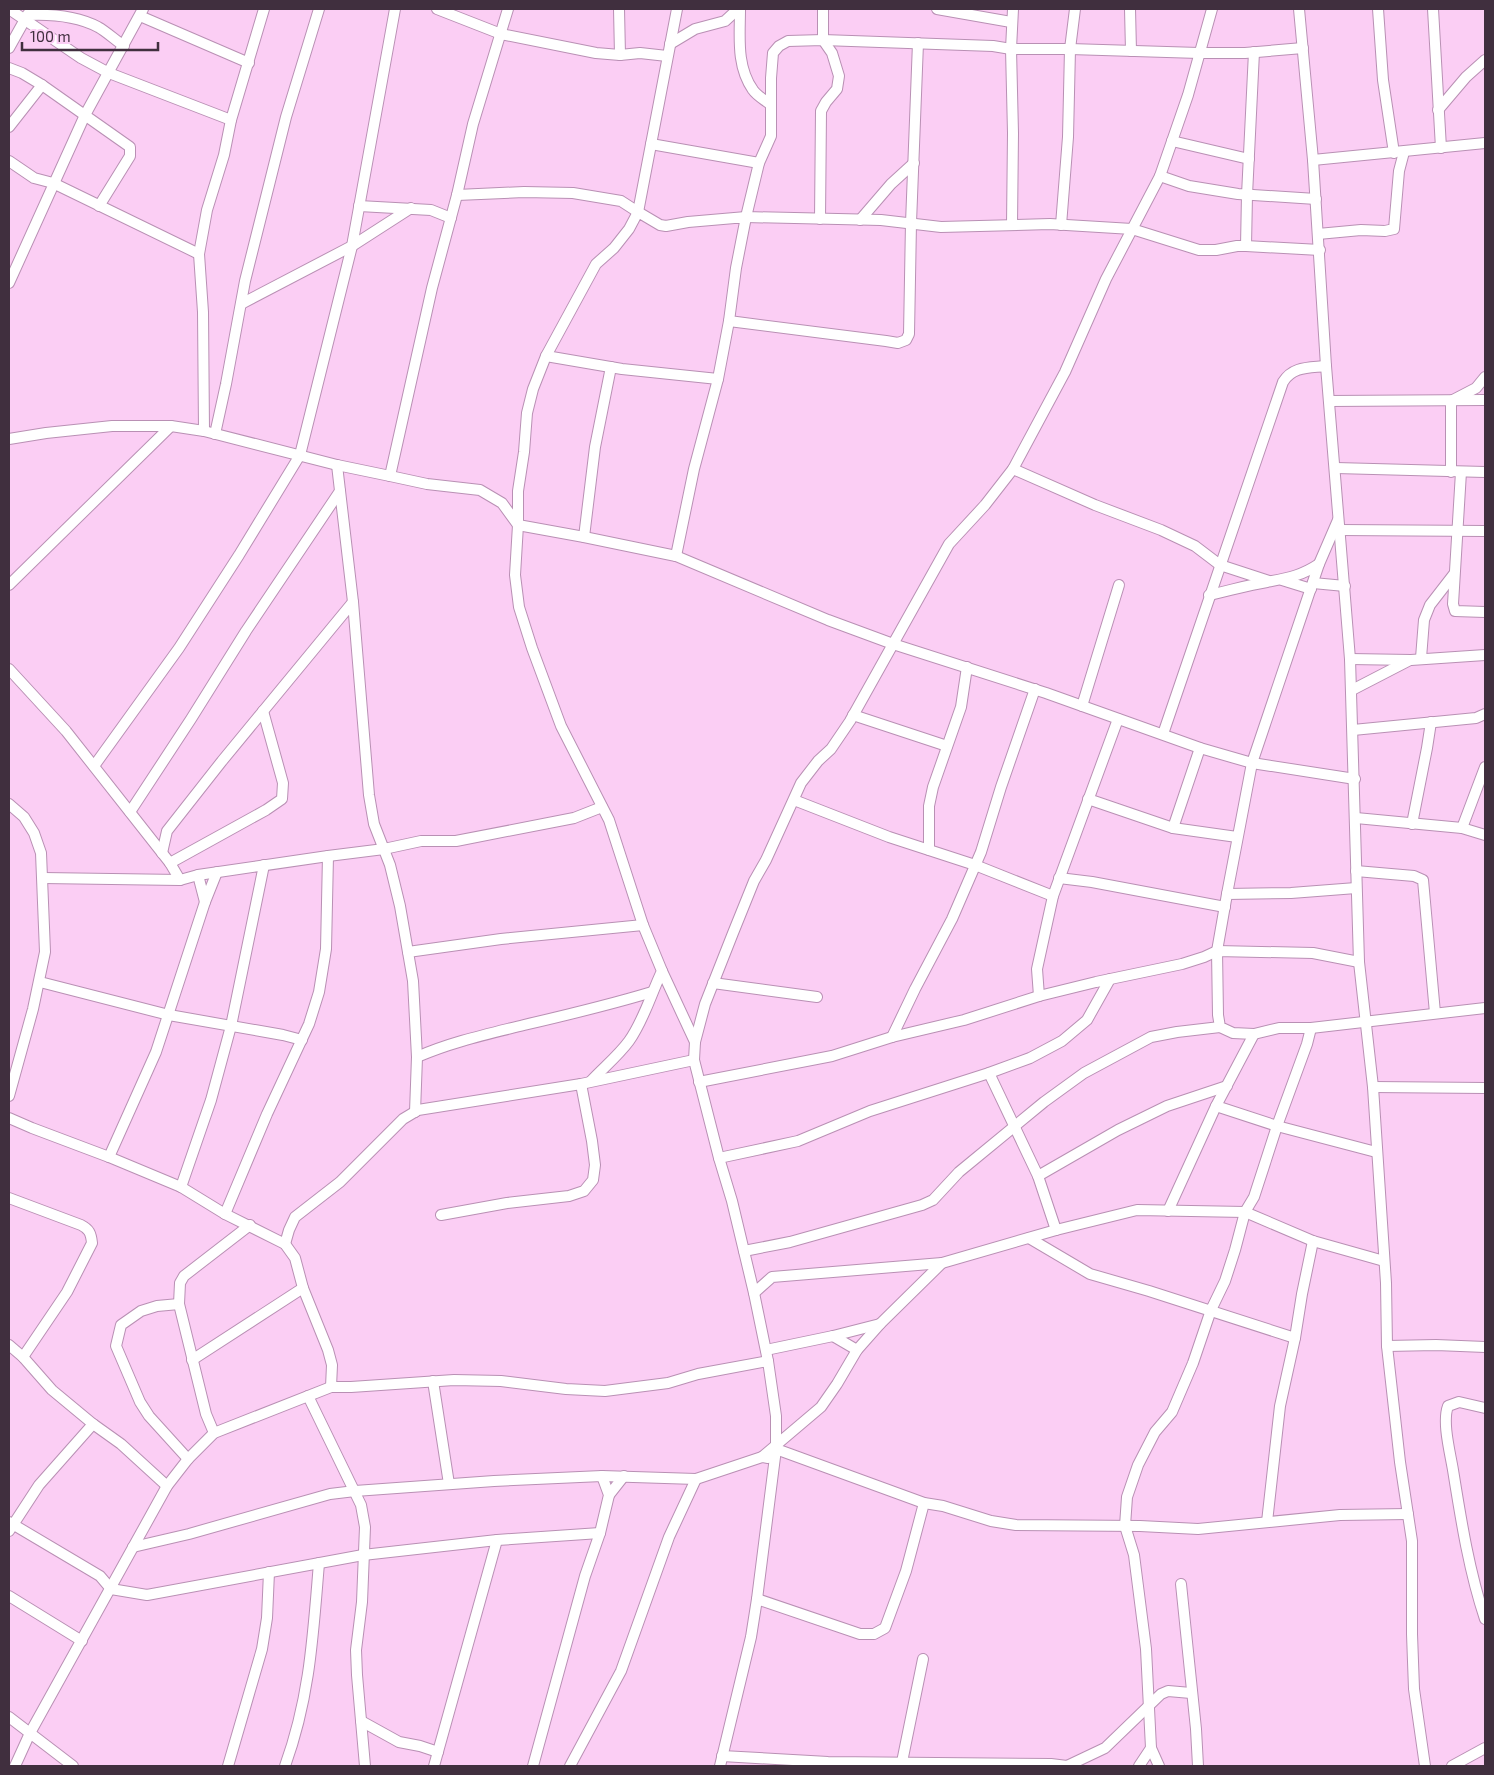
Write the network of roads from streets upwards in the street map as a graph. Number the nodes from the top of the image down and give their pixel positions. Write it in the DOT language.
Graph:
graph roads {
  1 [pos="9,9"];
  2 [pos="264,9"];
  3 [pos="319,9"];
  4 [pos="395,9"];
  5 [pos="437,9"];
  6 [pos="508,9"];
  7 [pos="619,9"];
  8 [pos="677,9"];
  9 [pos="739,9"];
  10 [pos="823,9"];
  11 [pos="937,9"];
  12 [pos="1013,9"];
  13 [pos="1075,9"];
  14 [pos="1130,9"];
  15 [pos="1212,9"];
  16 [pos="1299,9"];
  17 [pos="1378,9"];
  18 [pos="1433,9"];
  19 [pos="141,13"];
  20 [pos="29,14"];
  21 [pos="1011,22"];
  22 [pos="501,34"];
  23 [pos="823,40"];
  24 [pos="918,43"];
  25 [pos="670,44"];
  26 [pos="124,46"];
  27 [pos="9,48"];
  28 [pos="1303,48"];
  29 [pos="1011,49"];
  30 [pos="1070,49"];
  31 [pos="1131,50"];
  32 [pos="1254,52"];
  33 [pos="1199,53"];
  34 [pos="620,55"];
  35 [pos="667,56"];
  36 [pos="1485,60"];
  37 [pos="249,63"];
  38 [pos="9,68"];
  39 [pos="109,73"];
  40 [pos="42,84"];
  41 [pos="771,105"];
  42 [pos="1438,110"];
  43 [pos="85,115"];
  44 [pos="232,120"];
  45 [pos="9,127"];
  46 [pos="1172,141"];
  47 [pos="1485,143"];
  48 [pos="651,144"];
  49 [pos="1441,148"];
  50 [pos="1394,152"];
  51 [pos="1404,152"];
  52 [pos="1249,159"];
  53 [pos="1313,160"];
  54 [pos="9,161"];
  55 [pos="914,163"];
  56 [pos="759,164"];
  57 [pos="1160,176"];
  58 [pos="53,183"];
  59 [pos="1247,195"];
  60 [pos="1316,199"];
  61 [pos="456,200"];
  62 [pos="99,206"];
  63 [pos="359,206"];
  64 [pos="411,208"];
  65 [pos="431,210"];
  66 [pos="638,212"];
  67 [pos="746,217"];
  68 [pos="451,218"];
  69 [pos="820,219"];
  70 [pos="860,220"];
  71 [pos="911,223"];
  72 [pos="1012,225"];
  73 [pos="1062,225"];
  74 [pos="1132,229"];
  75 [pos="1318,234"];
  76 [pos="352,246"];
  77 [pos="1246,246"];
  78 [pos="1320,250"];
  79 [pos="198,254"];
  80 [pos="9,283"];
  81 [pos="241,304"];
  82 [pos="729,321"];
  83 [pos="546,356"];
  84 [pos="1326,366"];
  85 [pos="611,367"];
  86 [pos="1485,377"];
  87 [pos="718,379"];
  88 [pos="1485,400"];
  89 [pos="1329,401"];
  90 [pos="1451,401"];
  91 [pos="171,426"];
  92 [pos="210,433"];
  93 [pos="9,439"];
  94 [pos="300,455"];
  95 [pos="337,465"];
  96 [pos="1336,468"];
  97 [pos="1013,469"];
  98 [pos="1456,472"];
  99 [pos="1485,472"];
  100 [pos="390,476"];
  101 [pos="340,491"];
  102 [pos="1338,518"];
  103 [pos="518,525"];
  104 [pos="1339,530"];
  105 [pos="1458,531"];
  106 [pos="1485,531"];
  107 [pos="584,537"];
  108 [pos="676,556"];
  109 [pos="1319,564"];
  110 [pos="1220,565"];
  111 [pos="1455,573"];
  112 [pos="1282,580"];
  113 [pos="1269,581"];
  114 [pos="9,585"];
  115 [pos="1120,585"];
  116 [pos="1312,586"];
  117 [pos="1345,586"];
  118 [pos="1209,595"];
  119 [pos="353,602"];
  120 [pos="1485,612"];
  121 [pos="893,644"];
  122 [pos="1485,655"];
  123 [pos="1350,659"];
  124 [pos="1416,659"];
  125 [pos="967,667"];
  126 [pos="9,669"];
  127 [pos="1035,690"];
  128 [pos="1352,690"];
  129 [pos="1082,706"];
  130 [pos="263,711"];
  131 [pos="853,715"];
  132 [pos="1482,718"];
  133 [pos="1118,719"];
  134 [pos="1430,722"];
  135 [pos="1353,730"];
  136 [pos="1163,734"];
  137 [pos="947,746"];
  138 [pos="1200,748"];
  139 [pos="1252,763"];
  140 [pos="94,766"];
  141 [pos="1485,766"];
  142 [pos="1355,779"];
  143 [pos="1088,799"];
  144 [pos="794,800"];
  145 [pos="9,804"];
  146 [pos="602,807"];
  147 [pos="130,812"];
  148 [pos="1356,818"];
  149 [pos="1412,824"];
  150 [pos="1173,828"];
  151 [pos="1462,828"];
  152 [pos="167,831"];
  153 [pos="147,834"];
  154 [pos="1485,835"];
  155 [pos="1237,837"];
  156 [pos="384,849"];
  157 [pos="929,850"];
  158 [pos="162,853"];
  159 [pos="328,856"];
  160 [pos="170,863"];
  161 [pos="264,865"];
  162 [pos="975,865"];
  163 [pos="1356,871"];
  164 [pos="217,872"];
  165 [pos="198,876"];
  166 [pos="44,878"];
  167 [pos="1059,878"];
  168 [pos="180,880"];
  169 [pos="1356,888"];
  170 [pos="1227,894"];
  171 [pos="1053,896"];
  172 [pos="205,902"];
  173 [pos="1225,907"];
  174 [pos="643,925"];
  175 [pos="1217,951"];
  176 [pos="408,952"];
  177 [pos="1359,962"];
  178 [pos="662,971"];
  179 [pos="1110,979"];
  180 [pos="40,982"];
  181 [pos="713,984"];
  182 [pos="652,992"];
  183 [pos="1039,996"];
  184 [pos="817,998"];
  185 [pos="1485,1008"];
  186 [pos="1435,1013"];
  187 [pos="170,1015"];
  188 [pos="1365,1020"];
  189 [pos="231,1026"];
  190 [pos="1220,1027"];
  191 [pos="1311,1028"];
  192 [pos="1233,1033"];
  193 [pos="1254,1034"];
  194 [pos="892,1036"];
  195 [pos="302,1040"];
  196 [pos="694,1042"];
  197 [pos="1244,1052"];
  198 [pos="417,1057"];
  199 [pos="694,1060"];
  200 [pos="988,1073"];
  201 [pos="591,1081"];
  202 [pos="699,1082"];
  203 [pos="581,1084"];
  204 [pos="1227,1086"];
  205 [pos="1373,1087"];
  206 [pos="1485,1088"];
  207 [pos="9,1096"];
  208 [pos="1216,1106"];
  209 [pos="415,1112"];
  210 [pos="9,1118"];
  211 [pos="1277,1126"];
  212 [pos="1015,1127"];
  213 [pos="1376,1152"];
  214 [pos="109,1157"];
  215 [pos="719,1158"];
  216 [pos="1038,1176"];
  217 [pos="181,1187"];
  218 [pos="9,1198"];
  219 [pos="1168,1211"];
  220 [pos="1245,1212"];
  221 [pos="225,1214"];
  222 [pos="441,1215"];
  223 [pos="250,1225"];
  224 [pos="1056,1230"];
  225 [pos="1029,1238"];
  226 [pos="1313,1242"];
  227 [pos="286,1244"];
  228 [pos="744,1251"];
  229 [pos="1384,1261"];
  230 [pos="942,1263"];
  231 [pos="772,1277"];
  232 [pos="751,1280"];
  233 [pos="303,1288"];
  234 [pos="754,1293"];
  235 [pos="179,1304"];
  236 [pos="1211,1310"];
  237 [pos="880,1324"];
  238 [pos="833,1336"];
  239 [pos="1295,1338"];
  240 [pos="9,1345"];
  241 [pos="1387,1346"];
  242 [pos="1485,1347"];
  243 [pos="766,1350"];
  244 [pos="857,1350"];
  245 [pos="24,1357"];
  246 [pos="192,1360"];
  247 [pos="768,1360"];
  248 [pos="433,1381"];
  249 [pos="331,1387"];
  250 [pos="308,1396"];
  251 [pos="1485,1408"];
  252 [pos="93,1424"];
  253 [pos="214,1434"];
  254 [pos="776,1451"];
  255 [pos="188,1459"];
  256 [pos="602,1476"];
  257 [pos="624,1476"];
  258 [pos="696,1479"];
  259 [pos="449,1484"];
  260 [pos="167,1486"];
  261 [pos="355,1491"];
  262 [pos="609,1495"];
  263 [pos="924,1503"];
  264 [pos="1408,1514"];
  265 [pos="1267,1522"];
  266 [pos="10,1526"];
  267 [pos="1125,1526"];
  268 [pos="600,1533"];
  269 [pos="497,1540"];
  270 [pos="133,1547"];
  271 [pos="363,1555"];
  272 [pos="319,1563"];
  273 [pos="268,1572"];
  274 [pos="1181,1584"];
  275 [pos="111,1589"];
  276 [pos="9,1596"];
  277 [pos="757,1599"];
  278 [pos="1484,1609"];
  279 [pos="1485,1620"];
  280 [pos="82,1641"];
  281 [pos="923,1658"];
  282 [pos="1191,1693"];
  283 [pos="1150,1704"];
  284 [pos="9,1717"];
  285 [pos="361,1721"];
  286 [pos="30,1733"];
  287 [pos="1151,1748"];
  288 [pos="1485,1748"];
  289 [pos="438,1752"];
  290 [pos="721,1761"];
  291 [pos="902,1762"];
  292 [pos="828,1764"];
  293 [pos="959,1764"];
  294 [pos="1051,1765"];
  295 [pos="15,1766"];
  296 [pos="73,1766"];
  297 [pos="228,1766"];
  298 [pos="285,1766"];
  299 [pos="365,1766"];
  300 [pos="434,1766"];
  301 [pos="534,1766"];
  302 [pos="570,1766"];
  303 [pos="1067,1766"];
  304 [pos="1139,1766"];
  305 [pos="1159,1766"];
  306 [pos="1198,1766"];
  307 [pos="1425,1766"];
  308 [pos="1452,1766"];
  1 -- 20 [label="street"];
  2 -- 37 [label="street"];
  3 -- 81 [label="street"];
  4 -- 63 [label="street"];
  5 -- 22 [label="street"];
  6 -- 22 [label="street"];
  7 -- 34 [label="street"];
  8 -- 25 [label="street"];
  9 -- 25 [label="street"];
  9 -- 41 [label="street"];
  10 -- 23 [label="street"];
  11 -- 21 [label="street"];
  12 -- 21 [label="street"];
  13 -- 30 [label="street"];
  14 -- 31 [label="street"];
  15 -- 33 [label="street"];
  16 -- 28 [label="street"];
  17 -- 50 [label="street"];
  18 -- 42 [label="street"];
  19 -- 26 [label="street"];
  19 -- 37 [label="street"];
  20 -- 26 [label="street"];
  20 -- 27 [label="street"];
  20 -- 39 [label="street"];
  21 -- 29 [label="street"];
  22 -- 34 [label="street"];
  22 -- 61 [label="street"];
  23 -- 24 [label="street"];
  23 -- 41 [label="street"];
  23 -- 69 [label="street"];
  24 -- 29 [label="street"];
  24 -- 55 [label="street"];
  25 -- 35 [label="street"];
  26 -- 39 [label="street"];
  28 -- 32 [label="street"];
  28 -- 53 [label="street"];
  29 -- 30 [label="street"];
  29 -- 72 [label="street"];
  30 -- 31 [label="street"];
  30 -- 73 [label="street"];
  31 -- 33 [label="street"];
  32 -- 33 [label="street"];
  32 -- 52 [label="street"];
  33 -- 46 [label="street"];
  34 -- 35 [label="street"];
  35 -- 48 [label="street"];
  36 -- 42 [label="street"];
  37 -- 44 [label="street"];
  38 -- 40 [label="street"];
  39 -- 43 [label="street"];
  39 -- 44 [label="street"];
  40 -- 43 [label="street"];
  40 -- 45 [label="street"];
  41 -- 56 [label="street"];
  42 -- 49 [label="street"];
  43 -- 58 [label="street"];
  43 -- 62 [label="street"];
  44 -- 79 [label="street"];
  46 -- 52 [label="street"];
  46 -- 57 [label="street"];
  47 -- 49 [label="street"];
  48 -- 56 [label="street"];
  48 -- 66 [label="street"];
  49 -- 51 [label="street"];
  50 -- 51 [label="street"];
  50 -- 53 [label="street"];
  51 -- 75 [label="street"];
  52 -- 59 [label="street"];
  53 -- 60 [label="street"];
  54 -- 58 [label="street"];
  55 -- 70 [label="street"];
  55 -- 71 [label="street"];
  56 -- 67 [label="street"];
  57 -- 59 [label="street"];
  57 -- 74 [label="street"];
  58 -- 62 [label="street"];
  58 -- 80 [label="street"];
  59 -- 60 [label="street"];
  59 -- 77 [label="street"];
  60 -- 75 [label="street"];
  61 -- 65 [label="street"];
  61 -- 66 [label="street"];
  61 -- 68 [label="street"];
  62 -- 79 [label="street"];
  63 -- 64 [label="street"];
  63 -- 76 [label="street"];
  64 -- 65 [label="street"];
  64 -- 76 [label="street"];
  65 -- 68 [label="street"];
  66 -- 67 [label="street"];
  66 -- 83 [label="street"];
  67 -- 69 [label="street"];
  67 -- 82 [label="street"];
  68 -- 100 [label="street"];
  69 -- 70 [label="street"];
  70 -- 71 [label="street"];
  71 -- 72 [label="street"];
  71 -- 82 [label="street"];
  72 -- 73 [label="street"];
  73 -- 74 [label="street"];
  74 -- 77 [label="street"];
  74 -- 97 [label="street"];
  75 -- 78 [label="street"];
  76 -- 81 [label="street"];
  76 -- 94 [label="street"];
  77 -- 78 [label="street"];
  78 -- 84 [label="street"];
  79 -- 92 [label="street"];
  81 -- 92 [label="street"];
  82 -- 87 [label="street"];
  83 -- 85 [label="street"];
  83 -- 103 [label="street"];
  84 -- 89 [label="street"];
  84 -- 110 [label="street"];
  85 -- 87 [label="street"];
  85 -- 107 [label="street"];
  86 -- 90 [label="street"];
  87 -- 108 [label="street"];
  88 -- 90 [label="street"];
  89 -- 90 [label="street"];
  89 -- 96 [label="street"];
  90 -- 98 [label="street"];
  91 -- 92 [label="street"];
  91 -- 93 [label="street"];
  91 -- 114 [label="street"];
  92 -- 94 [label="street"];
  94 -- 95 [label="street"];
  94 -- 140 [label="street"];
  95 -- 100 [label="street"];
  95 -- 101 [label="street"];
  96 -- 98 [label="street"];
  96 -- 102 [label="street"];
  97 -- 110 [label="street"];
  97 -- 121 [label="street"];
  98 -- 99 [label="street"];
  98 -- 105 [label="street"];
  100 -- 103 [label="street"];
  101 -- 119 [label="street"];
  101 -- 147 [label="street"];
  102 -- 104 [label="street"];
  102 -- 109 [label="street"];
  103 -- 107 [label="street"];
  103 -- 146 [label="street"];
  104 -- 105 [label="street"];
  104 -- 117 [label="street"];
  105 -- 106 [label="street"];
  105 -- 111 [label="street"];
  107 -- 108 [label="street"];
  108 -- 121 [label="street"];
  109 -- 112 [label="street"];
  109 -- 116 [label="street"];
  110 -- 113 [label="street"];
  110 -- 118 [label="street"];
  111 -- 120 [label="street"];
  111 -- 124 [label="street"];
  112 -- 113 [label="street"];
  112 -- 116 [label="street"];
  113 -- 118 [label="street"];
  115 -- 129 [label="street"];
  116 -- 117 [label="street"];
  116 -- 139 [label="street"];
  117 -- 123 [label="street"];
  118 -- 136 [label="street"];
  119 -- 130 [label="street"];
  119 -- 156 [label="street"];
  121 -- 125 [label="street"];
  121 -- 131 [label="street"];
  122 -- 124 [label="street"];
  123 -- 124 [label="street"];
  123 -- 128 [label="street"];
  124 -- 128 [label="street"];
  125 -- 127 [label="street"];
  125 -- 137 [label="street"];
  126 -- 140 [label="street"];
  127 -- 129 [label="street"];
  127 -- 162 [label="street"];
  128 -- 135 [label="street"];
  129 -- 133 [label="street"];
  130 -- 152 [label="street"];
  130 -- 160 [label="street"];
  131 -- 137 [label="street"];
  131 -- 144 [label="street"];
  132 -- 134 [label="street"];
  133 -- 136 [label="street"];
  133 -- 143 [label="street"];
  134 -- 135 [label="street"];
  134 -- 149 [label="street"];
  135 -- 142 [label="street"];
  136 -- 138 [label="street"];
  137 -- 157 [label="street"];
  138 -- 139 [label="street"];
  138 -- 150 [label="street"];
  139 -- 142 [label="street"];
  139 -- 155 [label="street"];
  140 -- 147 [label="street"];
  141 -- 151 [label="street"];
  142 -- 148 [label="street"];
  143 -- 150 [label="street"];
  143 -- 167 [label="street"];
  144 -- 157 [label="street"];
  144 -- 181 [label="street"];
  145 -- 166 [label="street"];
  146 -- 156 [label="street"];
  146 -- 174 [label="street"];
  147 -- 153 [label="street"];
  148 -- 149 [label="street"];
  148 -- 163 [label="street"];
  149 -- 151 [label="street"];
  150 -- 155 [label="street"];
  151 -- 154 [label="street"];
  152 -- 153 [label="street"];
  152 -- 158 [label="street"];
  153 -- 158 [label="street"];
  155 -- 170 [label="street"];
  156 -- 159 [label="street"];
  156 -- 176 [label="street"];
  157 -- 162 [label="street"];
  158 -- 160 [label="street"];
  159 -- 161 [label="street"];
  159 -- 195 [label="street"];
  160 -- 168 [label="street"];
  161 -- 164 [label="street"];
  161 -- 189 [label="street"];
  162 -- 171 [label="street"];
  162 -- 194 [label="street"];
  163 -- 169 [label="street"];
  163 -- 186 [label="street"];
  164 -- 165 [label="street"];
  164 -- 172 [label="street"];
  165 -- 168 [label="street"];
  165 -- 172 [label="street"];
  166 -- 168 [label="street"];
  166 -- 180 [label="street"];
  167 -- 171 [label="street"];
  167 -- 173 [label="street"];
  169 -- 170 [label="street"];
  169 -- 177 [label="street"];
  170 -- 173 [label="street"];
  171 -- 183 [label="street"];
  172 -- 187 [label="street"];
  173 -- 175 [label="street"];
  174 -- 176 [label="street"];
  174 -- 178 [label="street"];
  175 -- 177 [label="street"];
  175 -- 179 [label="street"];
  175 -- 190 [label="street"];
  176 -- 198 [label="street"];
  177 -- 188 [label="street"];
  178 -- 182 [label="street"];
  178 -- 196 [label="street"];
  179 -- 183 [label="street"];
  179 -- 200 [label="street"];
  180 -- 187 [label="street"];
  180 -- 207 [label="street"];
  181 -- 184 [label="street"];
  181 -- 196 [label="street"];
  182 -- 198 [label="street"];
  182 -- 201 [label="street"];
  183 -- 194 [label="street"];
  185 -- 186 [label="street"];
  186 -- 188 [label="street"];
  187 -- 189 [label="street"];
  187 -- 214 [label="street"];
  188 -- 191 [label="street"];
  188 -- 205 [label="street"];
  189 -- 195 [label="street"];
  189 -- 217 [label="street"];
  190 -- 192 [label="street"];
  190 -- 212 [label="street"];
  191 -- 193 [label="street"];
  191 -- 211 [label="street"];
  192 -- 193 [label="street"];
  192 -- 197 [label="street"];
  193 -- 197 [label="street"];
  194 -- 202 [label="street"];
  195 -- 221 [label="street"];
  196 -- 199 [label="street"];
  197 -- 204 [label="street"];
  198 -- 209 [label="street"];
  199 -- 201 [label="street"];
  199 -- 202 [label="street"];
  200 -- 212 [label="street"];
  200 -- 215 [label="street"];
  201 -- 203 [label="street"];
  202 -- 215 [label="street"];
  203 -- 209 [label="street"];
  203 -- 222 [label="street"];
  204 -- 208 [label="street"];
  204 -- 216 [label="street"];
  205 -- 206 [label="street"];
  205 -- 213 [label="street"];
  208 -- 211 [label="street"];
  208 -- 219 [label="street"];
  209 -- 227 [label="street"];
  210 -- 214 [label="street"];
  211 -- 213 [label="street"];
  211 -- 220 [label="street"];
  212 -- 216 [label="street"];
  212 -- 228 [label="street"];
  213 -- 229 [label="street"];
  214 -- 217 [label="street"];
  215 -- 228 [label="street"];
  216 -- 224 [label="street"];
  217 -- 221 [label="street"];
  218 -- 245 [label="street"];
  219 -- 220 [label="street"];
  219 -- 224 [label="street"];
  220 -- 226 [label="street"];
  220 -- 236 [label="street"];
  221 -- 223 [label="street"];
  223 -- 227 [label="street"];
  223 -- 235 [label="street"];
  224 -- 225 [label="street"];
  225 -- 230 [label="street"];
  225 -- 236 [label="street"];
  226 -- 229 [label="street"];
  226 -- 239 [label="street"];
  227 -- 233 [label="street"];
  228 -- 232 [label="street"];
  229 -- 241 [label="street"];
  230 -- 231 [label="street"];
  230 -- 237 [label="street"];
  231 -- 232 [label="street"];
  231 -- 234 [label="street"];
  232 -- 234 [label="street"];
  233 -- 246 [label="street"];
  233 -- 249 [label="street"];
  234 -- 243 [label="street"];
  235 -- 246 [label="street"];
  235 -- 255 [label="street"];
  236 -- 239 [label="street"];
  236 -- 267 [label="street"];
  237 -- 238 [label="street"];
  237 -- 244 [label="street"];
  238 -- 243 [label="street"];
  238 -- 244 [label="street"];
  239 -- 265 [label="street"];
  240 -- 245 [label="street"];
  241 -- 242 [label="street"];
  241 -- 264 [label="street"];
  243 -- 247 [label="street"];
  244 -- 254 [label="street"];
  245 -- 252 [label="street"];
  246 -- 253 [label="street"];
  247 -- 248 [label="street"];
  247 -- 254 [label="street"];
  248 -- 249 [label="street"];
  248 -- 259 [label="street"];
  249 -- 250 [label="street"];
  250 -- 253 [label="street"];
  250 -- 261 [label="street"];
  251 -- 278 [label="street"];
  252 -- 260 [label="street"];
  252 -- 266 [label="street"];
  253 -- 255 [label="street"];
  254 -- 258 [label="street"];
  254 -- 263 [label="street"];
  254 -- 277 [label="street"];
  255 -- 260 [label="street"];
  256 -- 257 [label="street"];
  256 -- 259 [label="street"];
  256 -- 262 [label="street"];
  257 -- 258 [label="street"];
  257 -- 262 [label="street"];
  258 -- 302 [label="street"];
  259 -- 261 [label="street"];
  260 -- 270 [label="street"];
  261 -- 270 [label="street"];
  261 -- 271 [label="street"];
  262 -- 268 [label="street"];
  263 -- 267 [label="street"];
  263 -- 277 [label="street"];
  264 -- 265 [label="street"];
  264 -- 307 [label="street"];
  265 -- 267 [label="street"];
  266 -- 275 [label="street"];
  267 -- 283 [label="street"];
  268 -- 269 [label="street"];
  268 -- 301 [label="street"];
  269 -- 271 [label="street"];
  269 -- 289 [label="street"];
  270 -- 275 [label="street"];
  271 -- 272 [label="street"];
  271 -- 285 [label="street"];
  272 -- 273 [label="street"];
  272 -- 298 [label="street"];
  273 -- 275 [label="street"];
  273 -- 297 [label="street"];
  274 -- 282 [label="street"];
  275 -- 280 [label="street"];
  276 -- 280 [label="street"];
  277 -- 290 [label="street"];
  278 -- 279 [label="street"];
  280 -- 286 [label="street"];
  281 -- 291 [label="street"];
  282 -- 283 [label="street"];
  282 -- 306 [label="street"];
  283 -- 287 [label="street"];
  283 -- 303 [label="street"];
  284 -- 286 [label="street"];
  285 -- 289 [label="street"];
  285 -- 299 [label="street"];
  286 -- 295 [label="street"];
  286 -- 296 [label="street"];
  287 -- 304 [label="street"];
  287 -- 305 [label="street"];
  288 -- 308 [label="street"];
  289 -- 300 [label="street"];
  290 -- 292 [label="street"];
  291 -- 292 [label="street"];
  291 -- 293 [label="street"];
  293 -- 294 [label="street"];
  294 -- 303 [label="street"];
}
